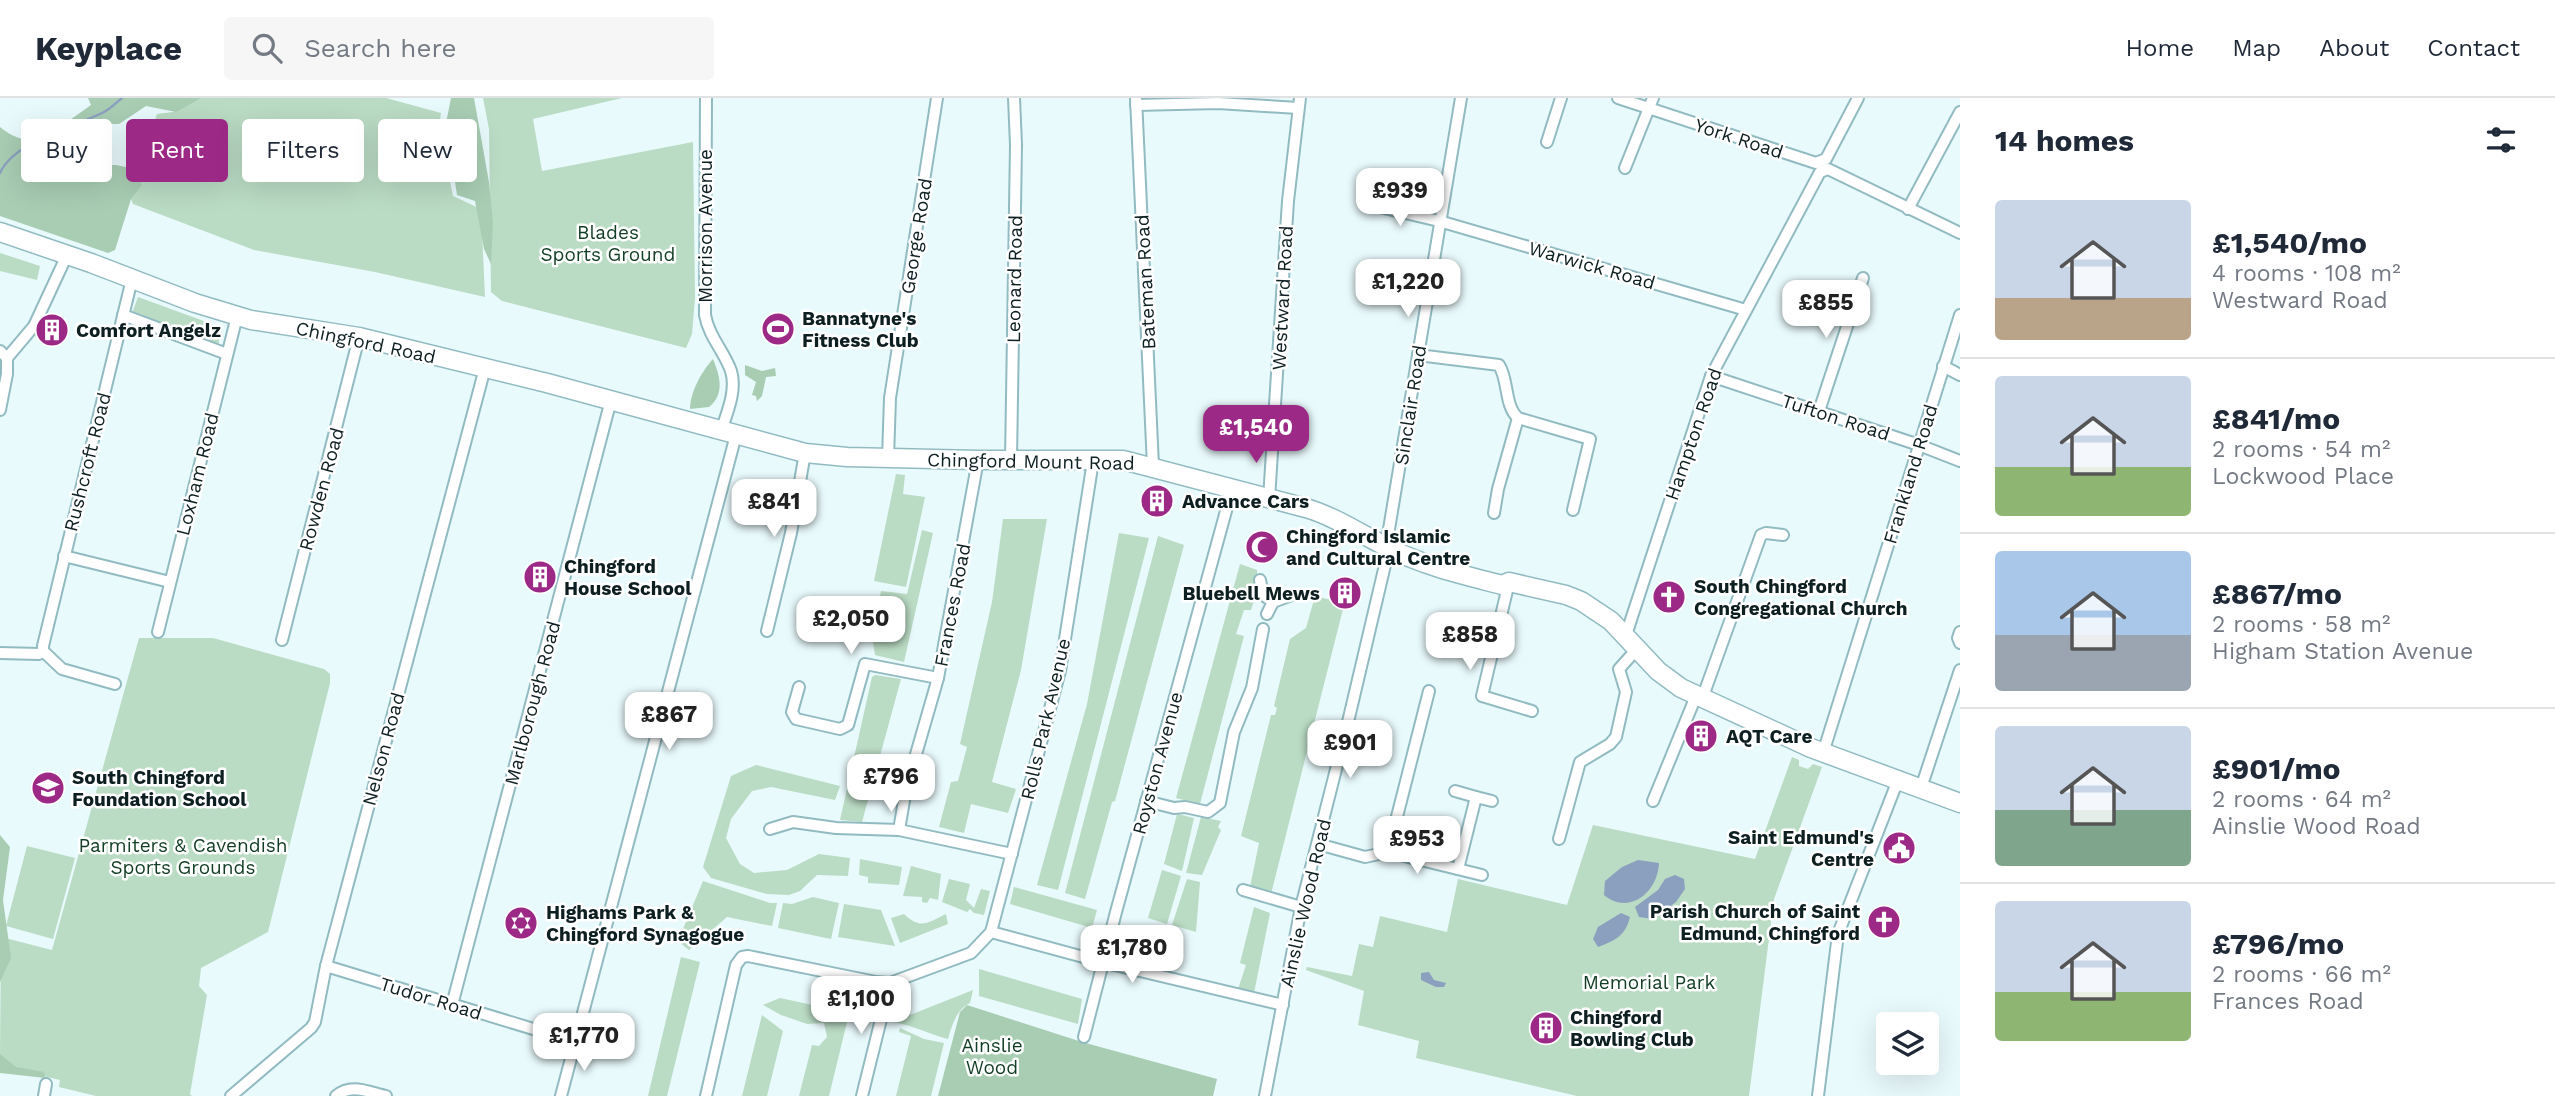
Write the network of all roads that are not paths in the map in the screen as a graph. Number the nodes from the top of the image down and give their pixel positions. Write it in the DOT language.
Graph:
graph roads {
  1 [pos="706,98"];
  2 [pos="937,98"];
  3 [pos="1014,98"];
  4 [pos="1461,98"];
  5 [pos="1561,98"];
  6 [pos="1618,98"];
  7 [pos="1858,98"];
  8 [pos="1136,101"];
  9 [pos="1299,103"];
  10 [pos="1651,103"];
  11 [pos="1960,112"];
  12 [pos="1547,142"];
  13 [pos="1822,166"];
  14 [pos="1625,169"];
  15 [pos="1367,204"];
  16 [pos="1908,209"];
  17 [pos="1439,220"];
  18 [pos="0,232"];
  19 [pos="1960,233"];
  20 [pos="67,255"];
  21 [pos="1863,278"];
  22 [pos="132,279"];
  23 [pos="1745,310"];
  24 [pos="123,315"];
  25 [pos="1960,315"];
  26 [pos="237,316"];
  27 [pos="359,337"];
  28 [pos="227,354"];
  29 [pos="3,355"];
  30 [pos="1418,355"];
  31 [pos="1943,366"];
  32 [pos="485,368"];
  33 [pos="1960,374"];
  34 [pos="1711,376"];
  35 [pos="611,400"];
  36 [pos="0,410"];
  37 [pos="1819,411"];
  38 [pos="1518,418"];
  39 [pos="729,433"];
  40 [pos="1920,445"];
  41 [pos="805,453"];
  42 [pos="888,458"];
  43 [pos="978,460"];
  44 [pos="1011,460"];
  45 [pos="1093,461"];
  46 [pos="1960,461"];
  47 [pos="1153,466"];
  48 [pos="1232,489"];
  49 [pos="1269,499"];
  50 [pos="1573,510"];
  51 [pos="1494,513"];
  52 [pos="1783,535"];
  53 [pos="1388,547"];
  54 [pos="64,556"];
  55 [pos="1260,580"];
  56 [pos="170,582"];
  57 [pos="1508,582"];
  58 [pos="1289,596"];
  59 [pos="1273,602"];
  60 [pos="1267,614"];
  61 [pos="1263,629"];
  62 [pos="768,631"];
  63 [pos="158,632"];
  64 [pos="1960,632"];
  65 [pos="282,640"];
  66 [pos="1632,642"];
  67 [pos="1960,643"];
  68 [pos="43,649"];
  69 [pos="0,653"];
  70 [pos="1960,670"];
  71 [pos="938,678"];
  72 [pos="115,684"];
  73 [pos="799,687"];
  74 [pos="1429,691"];
  75 [pos="1699,697"];
  76 [pos="1532,710"];
  77 [pos="1823,753"];
  78 [pos="1898,780"];
  79 [pos="1921,788"];
  80 [pos="1455,791"];
  81 [pos="1476,797"];
  82 [pos="1146,801"];
  83 [pos="1492,801"];
  84 [pos="1653,801"];
  85 [pos="1960,803"];
  86 [pos="771,828"];
  87 [pos="899,830"];
  88 [pos="1559,839"];
  89 [pos="1318,844"];
  90 [pos="1388,852"];
  91 [pos="1012,853"];
  92 [pos="1458,869"];
  93 [pos="1482,875"];
  94 [pos="1242,890"];
  95 [pos="1301,907"];
  96 [pos="991,932"];
  97 [pos="1102,962"];
  98 [pos="326,966"];
  99 [pos="890,983"];
  100 [pos="452,1005"];
  101 [pos="1283,1005"];
  102 [pos="1084,1037"];
  103 [pos="576,1042"];
  104 [pos="46,1084"];
  105 [pos="44,1096"];
  106 [pos="231,1096"];
  107 [pos="336,1096"];
  108 [pos="386,1096"];
  109 [pos="561,1096"];
  110 [pos="706,1096"];
  111 [pos="862,1096"];
  112 [pos="1265,1096"];
  113 [pos="1818,1096"];
  1 -- 39 [label="street, Morrison Avenue"];
  2 -- 42 [label="street, George Road"];
  3 -- 44 [label="street, Leonard Road"];
  4 -- 17 [label="street, Sinclair Road"];
  5 -- 12 [label="street"];
  6 -- 10 [label="street, York Road"];
  7 -- 13 [label="street, Hampton Road"];
  8 -- 9 [label="street"];
  8 -- 47 [label="street, Bateman Road"];
  9 -- 49 [label="street, Westward Road"];
  10 -- 13 [label="street, York Road"];
  10 -- 14 [label="street"];
  11 -- 16 [label="street"];
  13 -- 16 [label="street, York Road"];
  13 -- 23 [label="street, Hampton Road"];
  15 -- 17 [label="street, Warwick Road"];
  16 -- 19 [label="street, York Road"];
  17 -- 23 [label="street, Warwick Road"];
  17 -- 30 [label="street, Sinclair Road"];
  18 -- 20 [label="main road, Chingford Road"];
  20 -- 22 [label="main road, Chingford Road"];
  20 -- 29 [label="street"];
  21 -- 37 [label="street"];
  22 -- 24 [label="street, Rushcroft Road"];
  22 -- 26 [label="main road, Chingford Road"];
  23 -- 34 [label="street, Hampton Road"];
  24 -- 28 [label="street"];
  24 -- 54 [label="street, Rushcroft Road"];
  25 -- 31 [label="street, Frankland Road"];
  26 -- 27 [label="main road, Chingford Road"];
  26 -- 28 [label="street, Loxham Road"];
  27 -- 32 [label="main road, Chingford Road"];
  27 -- 65 [label="street, Rowden Road"];
  28 -- 56 [label="street, Loxham Road"];
  29 -- 36 [label="street"];
  30 -- 38 [label="street"];
  30 -- 53 [label="street, Sinclair Road"];
  31 -- 33 [label="street"];
  31 -- 40 [label="street, Frankland Road"];
  32 -- 35 [label="main road, Chingford Road"];
  32 -- 98 [label="street, Nelson Road"];
  34 -- 37 [label="street, Tufton Road"];
  34 -- 66 [label="street, Hampton Road"];
  35 -- 39 [label="main road, Chingford Road"];
  35 -- 100 [label="street, Marlborough Road"];
  37 -- 40 [label="street, Tufton Road"];
  38 -- 50 [label="street"];
  38 -- 51 [label="street"];
  39 -- 41 [label="main road, Chingford Mount Road"];
  39 -- 103 [label="street, Morrison Avenue"];
  40 -- 46 [label="street, Tufton Road"];
  40 -- 77 [label="street, Frankland Road"];
  41 -- 42 [label="main road, Chingford Mount Road"];
  41 -- 62 [label="street"];
  42 -- 43 [label="main road, Chingford Mount Road"];
  43 -- 44 [label="main road, Chingford Mount Road"];
  43 -- 71 [label="street, Frances Road"];
  44 -- 45 [label="main road, Chingford Mount Road"];
  45 -- 47 [label="main road, Chingford Mount Road"];
  45 -- 91 [label="street, Rolls Park Avenue"];
  47 -- 48 [label="main road, Chingford Mount Road"];
  48 -- 49 [label="main road, Chingford Mount Road"];
  48 -- 82 [label="street, Royston Avenue"];
  49 -- 53 [label="main road, Chingford Mount Road"];
  52 -- 75 [label="street"];
  53 -- 57 [label="main road, Chingford Mount Road"];
  53 -- 89 [label="street, Ainslie Wood Road"];
  54 -- 56 [label="street"];
  54 -- 68 [label="street, Rushcroft Road"];
  55 -- 59 [label="street"];
  56 -- 63 [label="street, Loxham Road"];
  57 -- 66 [label="main road, Chingford Mount Road"];
  57 -- 76 [label="street"];
  58 -- 59 [label="street"];
  59 -- 60 [label="street"];
  61 -- 82 [label="street"];
  64 -- 67 [label="street"];
  66 -- 75 [label="main road, Chingford Mount Road"];
  66 -- 88 [label="street, Hampton Road"];
  68 -- 69 [label="street"];
  68 -- 72 [label="street"];
  70 -- 79 [label="street"];
  71 -- 73 [label="street"];
  71 -- 87 [label="street, Frances Road"];
  74 -- 90 [label="street"];
  75 -- 77 [label="main road, Chingford Mount Road"];
  75 -- 84 [label="street"];
  77 -- 78 [label="main road, Chingford Mount Road"];
  78 -- 79 [label="main road, Chingford Mount Road"];
  78 -- 113 [label="street"];
  79 -- 85 [label="main road, Chingford Mount Road"];
  80 -- 81 [label="street"];
  81 -- 83 [label="street"];
  81 -- 92 [label="street"];
  82 -- 97 [label="street, Royston Avenue"];
  86 -- 87 [label="street"];
  87 -- 91 [label="street"];
  89 -- 90 [label="street"];
  89 -- 95 [label="street, Ainslie Wood Road"];
  90 -- 92 [label="street"];
  91 -- 96 [label="street, Rolls Park Avenue"];
  92 -- 93 [label="street"];
  94 -- 95 [label="street"];
  95 -- 101 [label="street, Ainslie Wood Road"];
  96 -- 97 [label="street"];
  96 -- 99 [label="street"];
  97 -- 101 [label="street"];
  97 -- 102 [label="street, Royston Avenue"];
  98 -- 100 [label="street, Tudor Road"];
  98 -- 106 [label="street, Nelson Road"];
  99 -- 110 [label="street"];
  99 -- 111 [label="street"];
  100 -- 103 [label="street, Tudor Road"];
  101 -- 112 [label="street, Ainslie Wood Road"];
  103 -- 109 [label="street, Morrison Avenue"];
  104 -- 105 [label="street"];
  107 -- 108 [label="street"];
}
